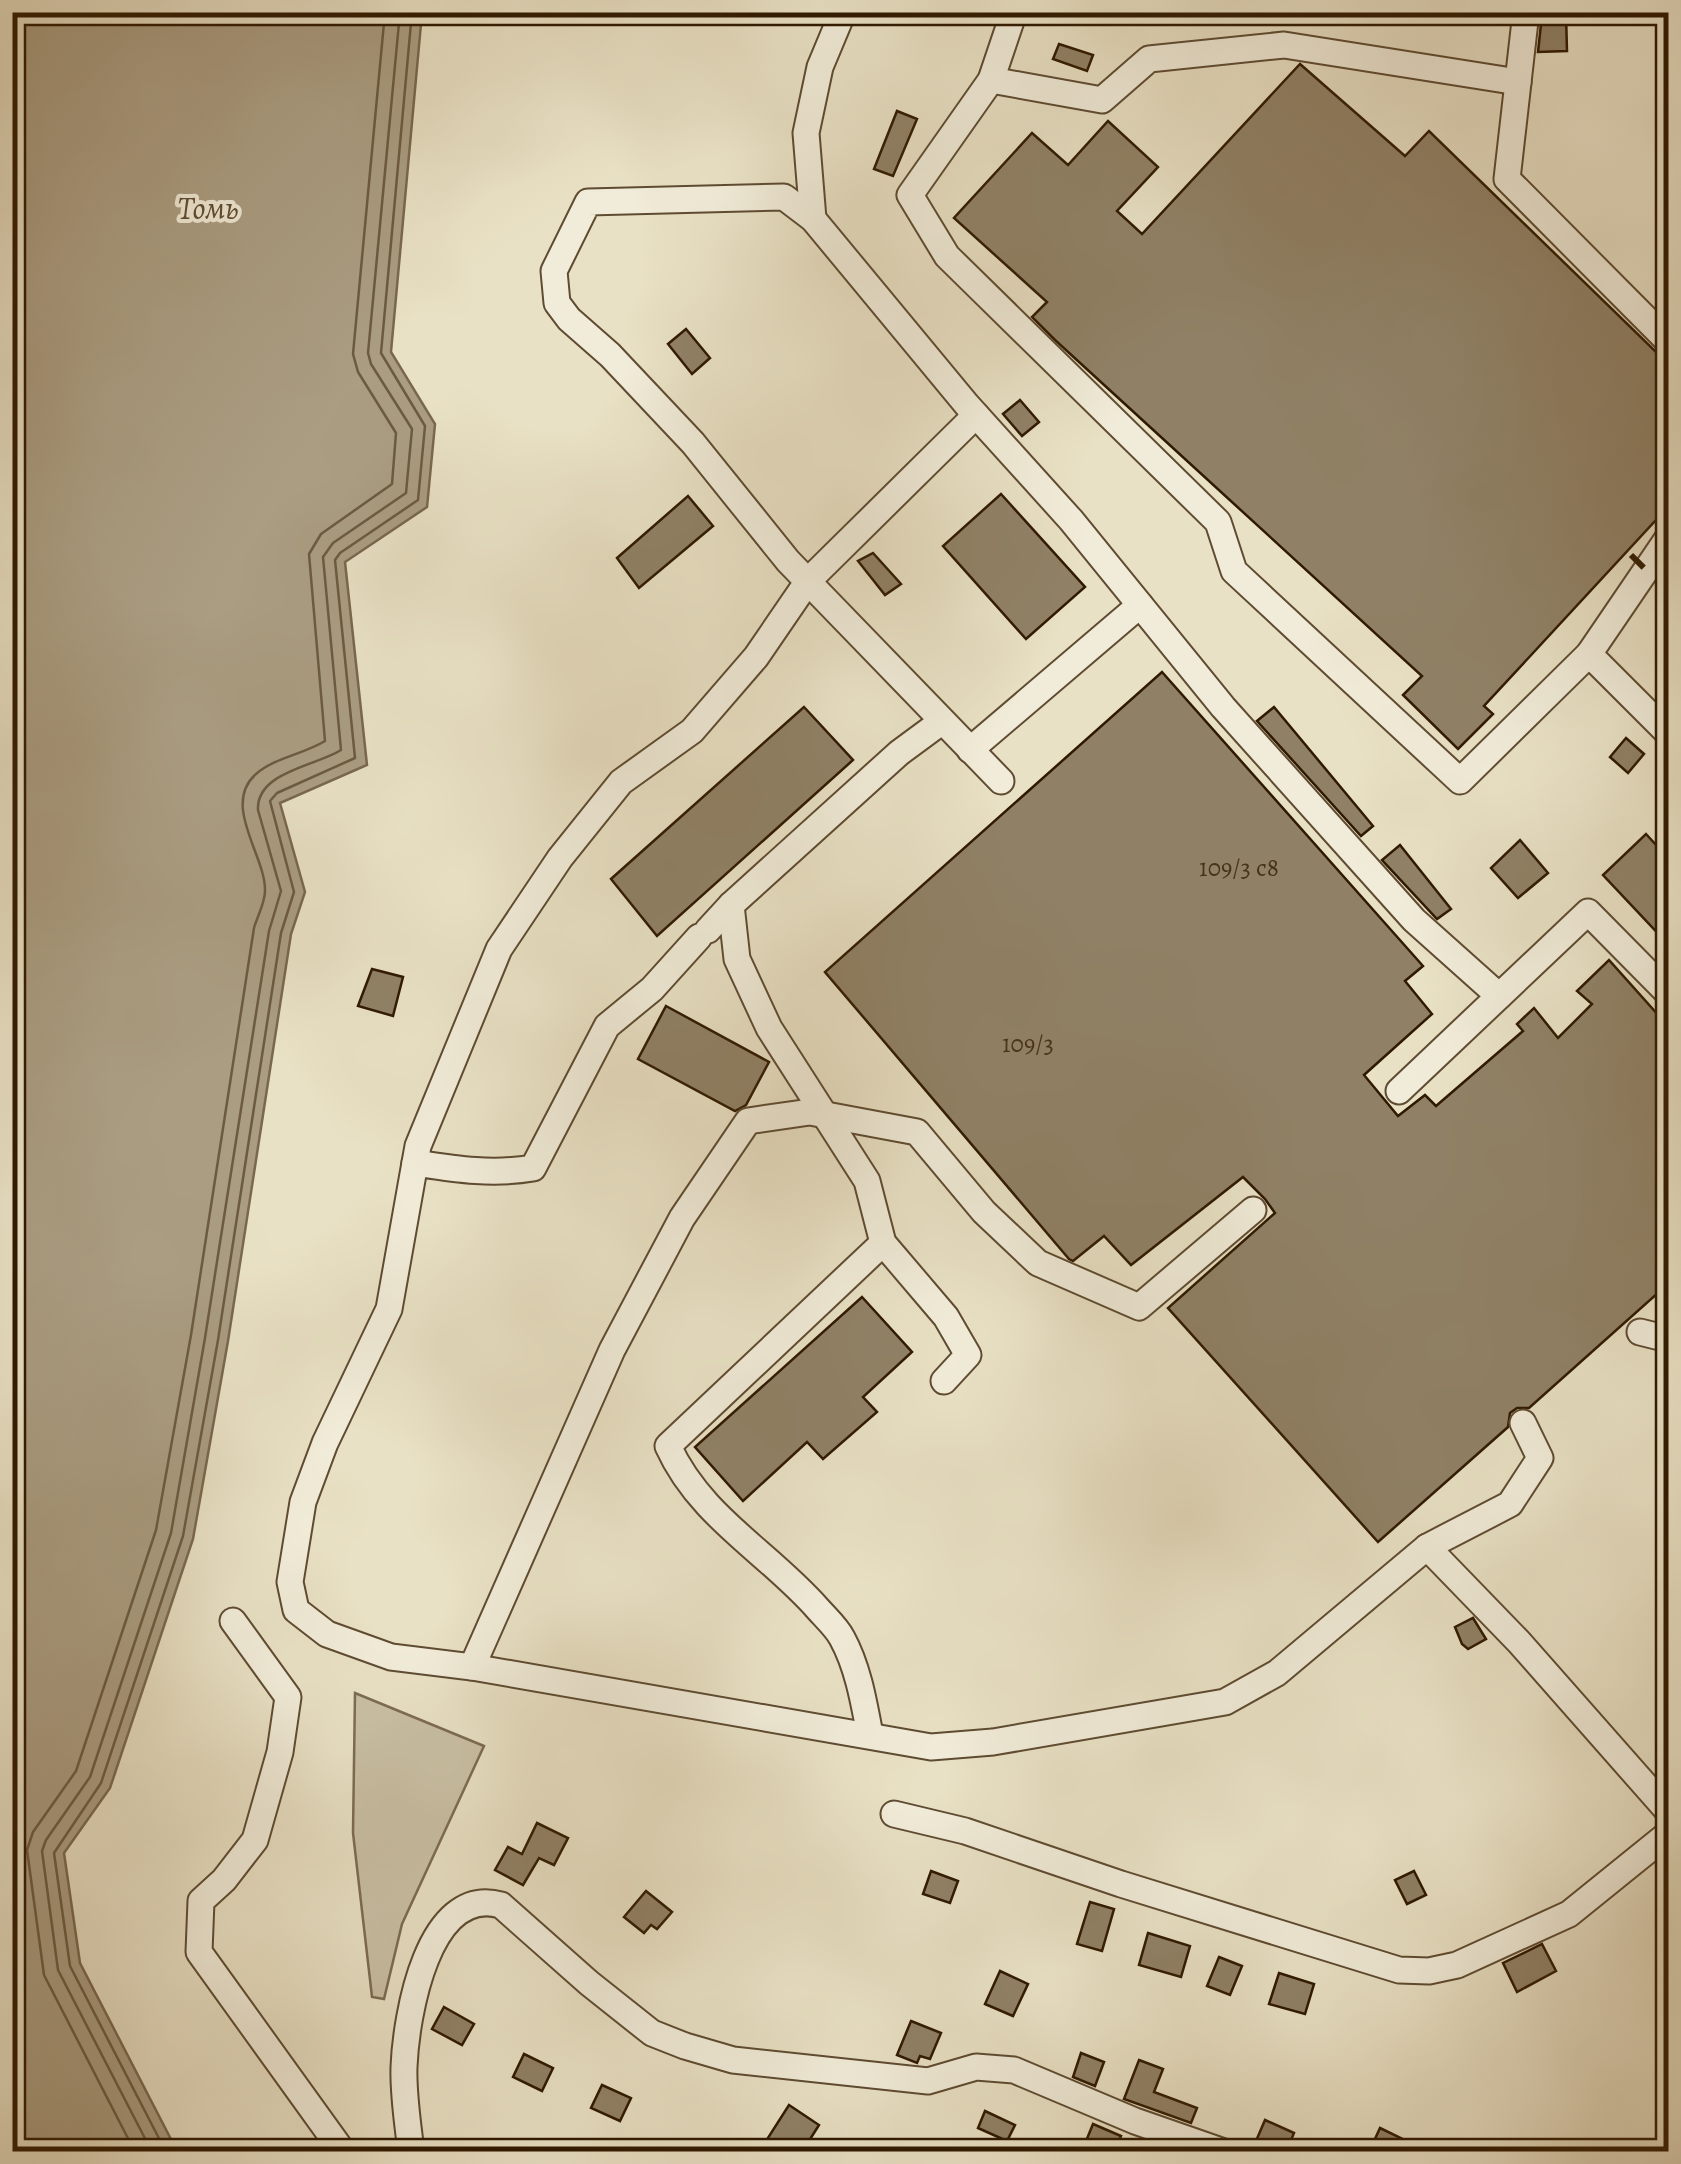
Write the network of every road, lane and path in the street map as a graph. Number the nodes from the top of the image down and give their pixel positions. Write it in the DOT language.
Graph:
graph roads {
  1 [pos="843,12"];
  2 [pos="1014,12"];
  3 [pos="1526,12"];
  4 [pos="991,80"];
  5 [pos="1518,82"];
  6 [pos="812,220"];
  7 [pos="1668,341"];
  8 [pos="976,415"];
  9 [pos="1668,538"];
  10 [pos="808,581"];
  11 [pos="1140,605"];
  12 [pos="1589,654"];
  13 [pos="941,722"];
  14 [pos="1668,733"];
  15 [pos="970,750"];
  16 [pos="1001,781"];
  17 [pos="731,905"];
  18 [pos="1668,994"];
  19 [pos="1499,996"];
  20 [pos="1398,1091"];
  21 [pos="826,1115"];
  22 [pos="415,1162"];
  23 [pos="1253,1210"];
  24 [pos="882,1243"];
  25 [pos="1640,1332"];
  26 [pos="1668,1340"];
  27 [pos="944,1381"];
  28 [pos="1523,1423"];
  29 [pos="1428,1548"];
  30 [pos="232,1621"];
  31 [pos="472,1667"];
  32 [pos="870,1734"];
  33 [pos="1668,1811"];
  34 [pos="894,1814"];
  35 [pos="1668,1834"];
  36 [pos="343,2152"];
  37 [pos="411,2152"];
  38 [pos="1224,2152"];
  1 -- 6 [label="street"];
  2 -- 4 [label="street"];
  3 -- 5 [label="street"];
  4 -- 5 [label="street"];
  4 -- 12 [label="street"];
  5 -- 7 [label="street"];
  6 -- 8 [label="street"];
  6 -- 10 [label="street"];
  8 -- 10 [label="street"];
  8 -- 11 [label="street"];
  9 -- 12 [label="street"];
  10 -- 13 [label="street"];
  10 -- 22 [label="street"];
  11 -- 15 [label="street"];
  11 -- 19 [label="street"];
  12 -- 14 [label="street"];
  13 -- 15 [label="street"];
  13 -- 17 [label="street"];
  15 -- 16 [label="street"];
  17 -- 21 [label="street"];
  17 -- 22 [label="street"];
  18 -- 19 [label="street"];
  19 -- 20 [label="street"];
  21 -- 23 [label="street"];
  21 -- 24 [label="street"];
  21 -- 31 [label="street"];
  22 -- 31 [label="street"];
  24 -- 27 [label="street"];
  24 -- 32 [label="street"];
  25 -- 26 [label="street"];
  28 -- 29 [label="street"];
  29 -- 32 [label="street"];
  29 -- 33 [label="street"];
  30 -- 36 [label="street"];
  31 -- 32 [label="street"];
  34 -- 35 [label="street"];
  37 -- 38 [label="street"];
}
